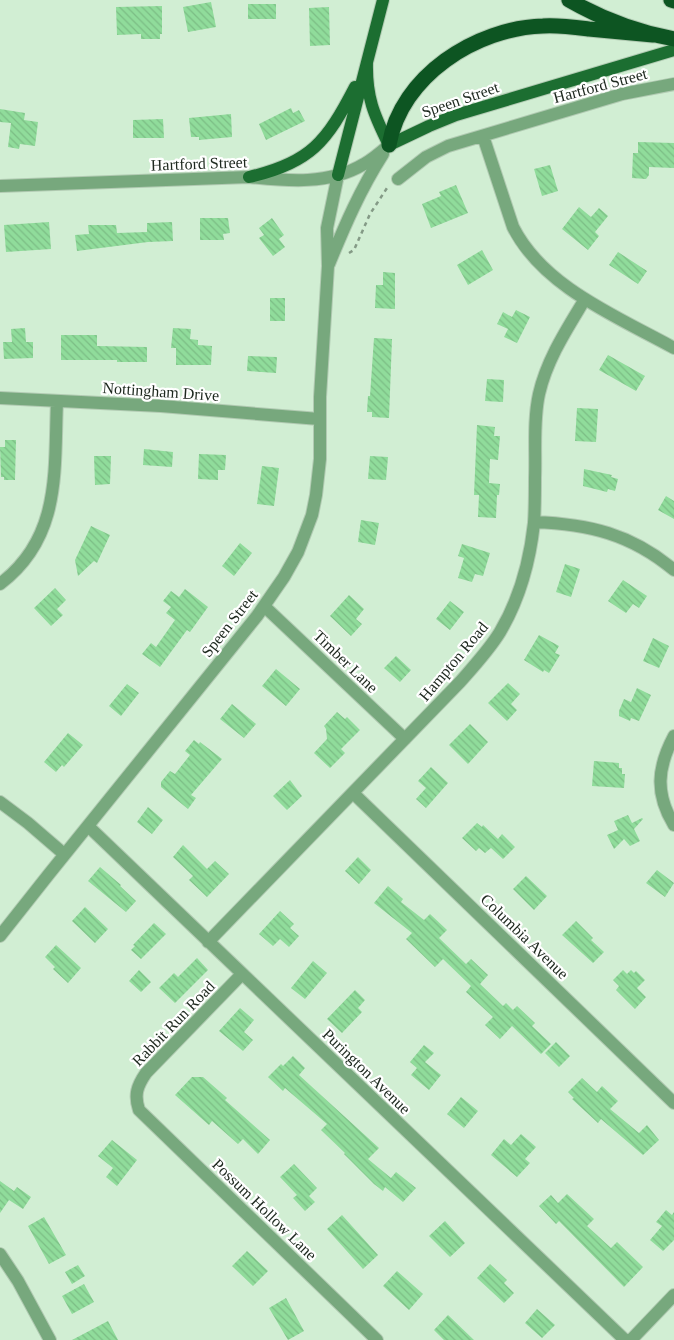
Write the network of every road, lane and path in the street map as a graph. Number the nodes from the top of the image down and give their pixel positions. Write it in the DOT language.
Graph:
graph roads {
  1 [pos="383,0"];
  2 [pos="569,0"];
  3 [pos="653,35"];
  4 [pos="674,40"];
  5 [pos="674,50"];
  6 [pos="367,62"];
  7 [pos="674,84"];
  8 [pos="483,136"];
  9 [pos="389,145"];
  10 [pos="338,175"];
  11 [pos="249,177"];
  12 [pos="398,179"];
  13 [pos="0,186"];
  14 [pos="347,253"];
  15 [pos="328,266"];
  16 [pos="585,299"];
  17 [pos="674,348"];
  18 [pos="0,398"];
  19 [pos="57,401"];
  20 [pos="319,419"];
  21 [pos="534,522"];
  22 [pos="674,570"];
  23 [pos="0,584"];
  24 [pos="264,606"];
  25 [pos="674,736"];
  26 [pos="405,739"];
  27 [pos="353,793"];
  28 [pos="0,802"];
  29 [pos="674,825"];
  30 [pos="88,826"];
  31 [pos="64,854"];
  32 [pos="0,936"];
  33 [pos="208,942"];
  34 [pos="242,974"];
  35 [pos="136,1099"];
  36 [pos="674,1103"];
  37 [pos="0,1254"];
  38 [pos="674,1295"];
  39 [pos="50,1340"];
  40 [pos="377,1340"];
  41 [pos="625,1340"];
  42 [pos="632,1340"];
  1 -- 6 [label="main road, Speen Street"];
  2 -- 3 [label="highway"];
  3 -- 4 [label="highway"];
  3 -- 9 [label="highway"];
  5 -- 9 [label="main road, Speen Street"];
  6 -- 9 [label="main road"];
  6 -- 10 [label="main road, Speen Street"];
  6 -- 11 [label="main road"];
  7 -- 8 [label="street, Hartford Street"];
  8 -- 12 [label="street, Hartford Street"];
  8 -- 16 [label="street"];
  9 -- 10 [label="street, Hartford Street"];
  9 -- 15 [label="street, Speen Street"];
  10 -- 11 [label="street, Hartford Street"];
  10 -- 15 [label="street, Speen Street"];
  11 -- 13 [label="street, Hartford Street"];
  12 -- 14 [label="path"];
  15 -- 20 [label="street, Speen Street"];
  16 -- 17 [label="street"];
  16 -- 21 [label="street, Hampton Road"];
  18 -- 19 [label="street, Nottingham Drive"];
  19 -- 20 [label="street, Nottingham Drive"];
  19 -- 23 [label="street"];
  20 -- 24 [label="street, Speen Street"];
  21 -- 22 [label="street"];
  21 -- 26 [label="street, Hampton Road"];
  24 -- 26 [label="street, Timber Lane"];
  24 -- 30 [label="street, Speen Street"];
  25 -- 29 [label="street"];
  26 -- 27 [label="street, Hampton Road"];
  27 -- 33 [label="street, Hampton Road"];
  27 -- 36 [label="street, Columbia Avenue"];
  28 -- 31 [label="street"];
  30 -- 31 [label="street, Speen Street"];
  30 -- 33 [label="street, Purington Avenue"];
  31 -- 32 [label="street, Speen Street"];
  33 -- 34 [label="street, Purington Avenue"];
  34 -- 35 [label="street, Rabbit Run Road"];
  34 -- 41 [label="street, Purington Avenue"];
  35 -- 40 [label="street, Possum Hollow Lane"];
  37 -- 39 [label="street"];
  38 -- 42 [label="street"];
}
